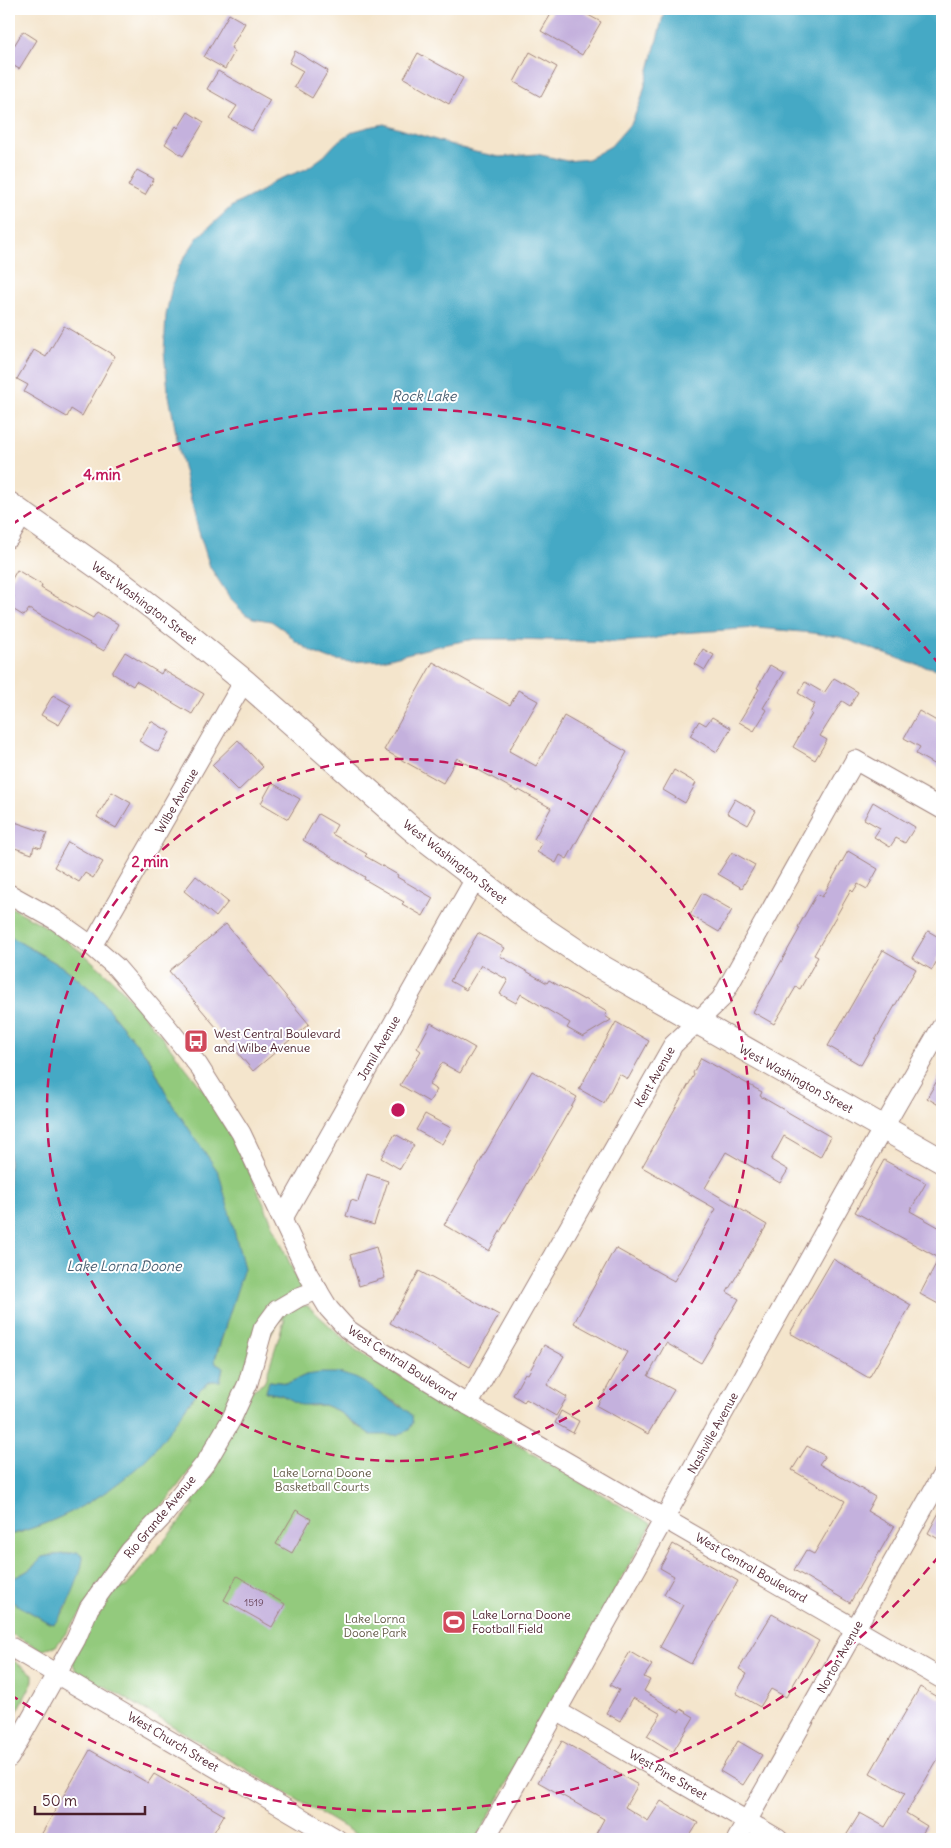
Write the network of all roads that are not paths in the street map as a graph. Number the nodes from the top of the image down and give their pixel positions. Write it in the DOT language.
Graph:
graph roads {
  1 [pos="16,509"];
  2 [pos="9,538"];
  3 [pos="244,682"];
  4 [pos="942,809"];
  5 [pos="475,879"];
  6 [pos="9,894"];
  7 [pos="92,946"];
  8 [pos="697,1022"];
  9 [pos="942,1026"];
  10 [pos="883,1128"];
  11 [pos="942,1161"];
  12 [pos="283,1218"];
  13 [pos="318,1290"];
  14 [pos="468,1405"];
  15 [pos="942,1475"];
  16 [pos="664,1518"];
  17 [pos="856,1629"];
  18 [pos="9,1646"];
  19 [pos="56,1672"];
  20 [pos="942,1679"];
  21 [pos="557,1711"];
  22 [pos="9,1758"];
  23 [pos="748,1821"];
  24 [pos="337,1839"];
  25 [pos="484,1839"];
  26 [pos="737,1839"];
  27 [pos="778,1839"];
  1 -- 2 [label="street"];
  1 -- 3 [label="main road, West Washington Street"];
  3 -- 5 [label="main road, West Washington Street"];
  3 -- 7 [label="street, Wilbe Avenue"];
  4 -- 8 [label="street, Kent Avenue"];
  5 -- 8 [label="main road, West Washington Street"];
  5 -- 12 [label="street, Jamil Avenue"];
  6 -- 7 [label="street, West Central Boulevard"];
  7 -- 12 [label="street, West Central Boulevard"];
  8 -- 10 [label="main road, West Washington Street"];
  8 -- 14 [label="street, Kent Avenue"];
  9 -- 10 [label="street, Nashville Avenue"];
  10 -- 11 [label="main road, West Washington Street"];
  10 -- 16 [label="street, Nashville Avenue"];
  12 -- 13 [label="street, West Central Boulevard"];
  13 -- 14 [label="street, West Central Boulevard"];
  13 -- 19 [label="street, Rio Grande Avenue"];
  14 -- 16 [label="street, West Central Boulevard"];
  15 -- 17 [label="street, Norton Avenue"];
  16 -- 17 [label="street, West Central Boulevard"];
  16 -- 21 [label="street, Nashville Avenue"];
  17 -- 20 [label="street, West Central Boulevard"];
  17 -- 23 [label="street, Norton Avenue"];
  18 -- 19 [label="street, West Church Street"];
  19 -- 22 [label="street, Rio Grande Avenue"];
  19 -- 24 [label="street, West Church Street"];
  21 -- 23 [label="street, West Pine Street"];
  21 -- 25 [label="street, Nashville Avenue"];
  23 -- 26 [label="street, Norton Avenue"];
  23 -- 27 [label="street, West Pine Street"];
}
